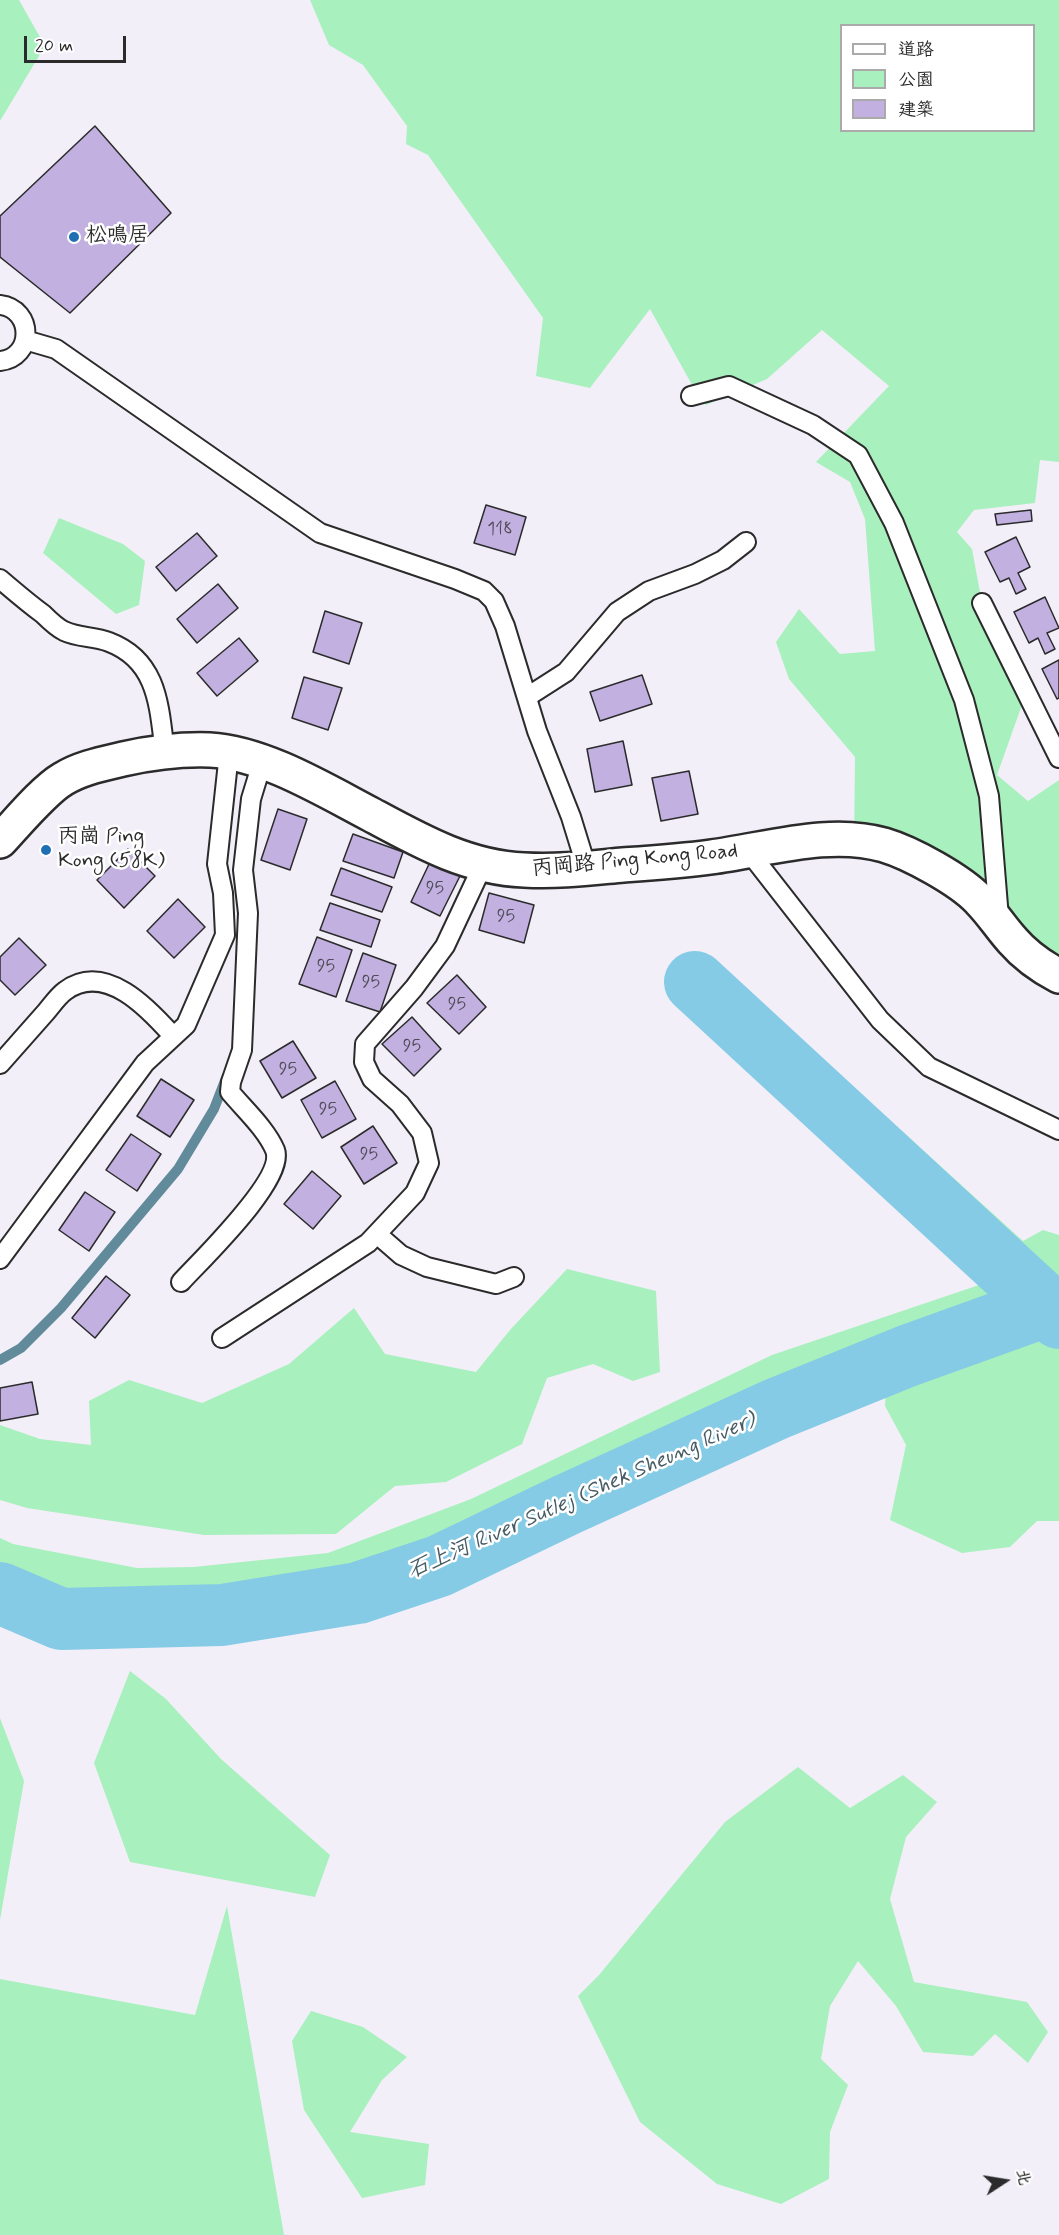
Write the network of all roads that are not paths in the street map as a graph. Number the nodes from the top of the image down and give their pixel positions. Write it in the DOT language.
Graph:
graph roads {
  1 [pos="0,305"];
  2 [pos="25,340"];
  3 [pos="0,361"];
  4 [pos="691,396"];
  5 [pos="746,542"];
  6 [pos="0,579"];
  7 [pos="982,603"];
  8 [pos="527,697"];
  9 [pos="165,753"];
  10 [pos="229,753"];
  11 [pos="1059,758"];
  12 [pos="262,763"];
  13 [pos="0,840"];
  14 [pos="749,852"];
  15 [pos="483,866"];
  16 [pos="587,868"];
  17 [pos="1000,926"];
  18 [pos="1059,976"];
  19 [pos="173,1036"];
  20 [pos="0,1064"];
  21 [pos="1059,1130"];
  22 [pos="378,1235"];
  23 [pos="0,1259"];
  24 [pos="514,1277"];
  25 [pos="182,1282"];
  26 [pos="222,1338"];
  1 -- 2 [label="lane"];
  2 -- 3 [label="lane"];
  2 -- 8 [label="lane"];
  4 -- 17 [label="lane"];
  5 -- 8 [label="lane"];
  6 -- 9 [label="lane"];
  7 -- 11 [label="lane"];
  8 -- 16 [label="lane"];
  9 -- 10 [label="street, 丙岡路 Ping Kong Road"];
  9 -- 13 [label="street, 丙岡路 Ping Kong Road"];
  10 -- 12 [label="street, 丙岡路 Ping Kong Road"];
  10 -- 19 [label="lane"];
  12 -- 15 [label="street, 丙岡路 Ping Kong Road"];
  12 -- 25 [label="lane"];
  14 -- 16 [label="street, 丙岡路 Ping Kong Road"];
  14 -- 17 [label="street, 丙岡路 Ping Kong Road"];
  14 -- 21 [label="lane"];
  15 -- 16 [label="street, 丙岡路 Ping Kong Road"];
  15 -- 22 [label="lane"];
  17 -- 18 [label="street, 丙岡路 Ping Kong Road"];
  19 -- 20 [label="lane"];
  19 -- 23 [label="lane"];
  22 -- 24 [label="lane"];
  22 -- 26 [label="lane"];
}
